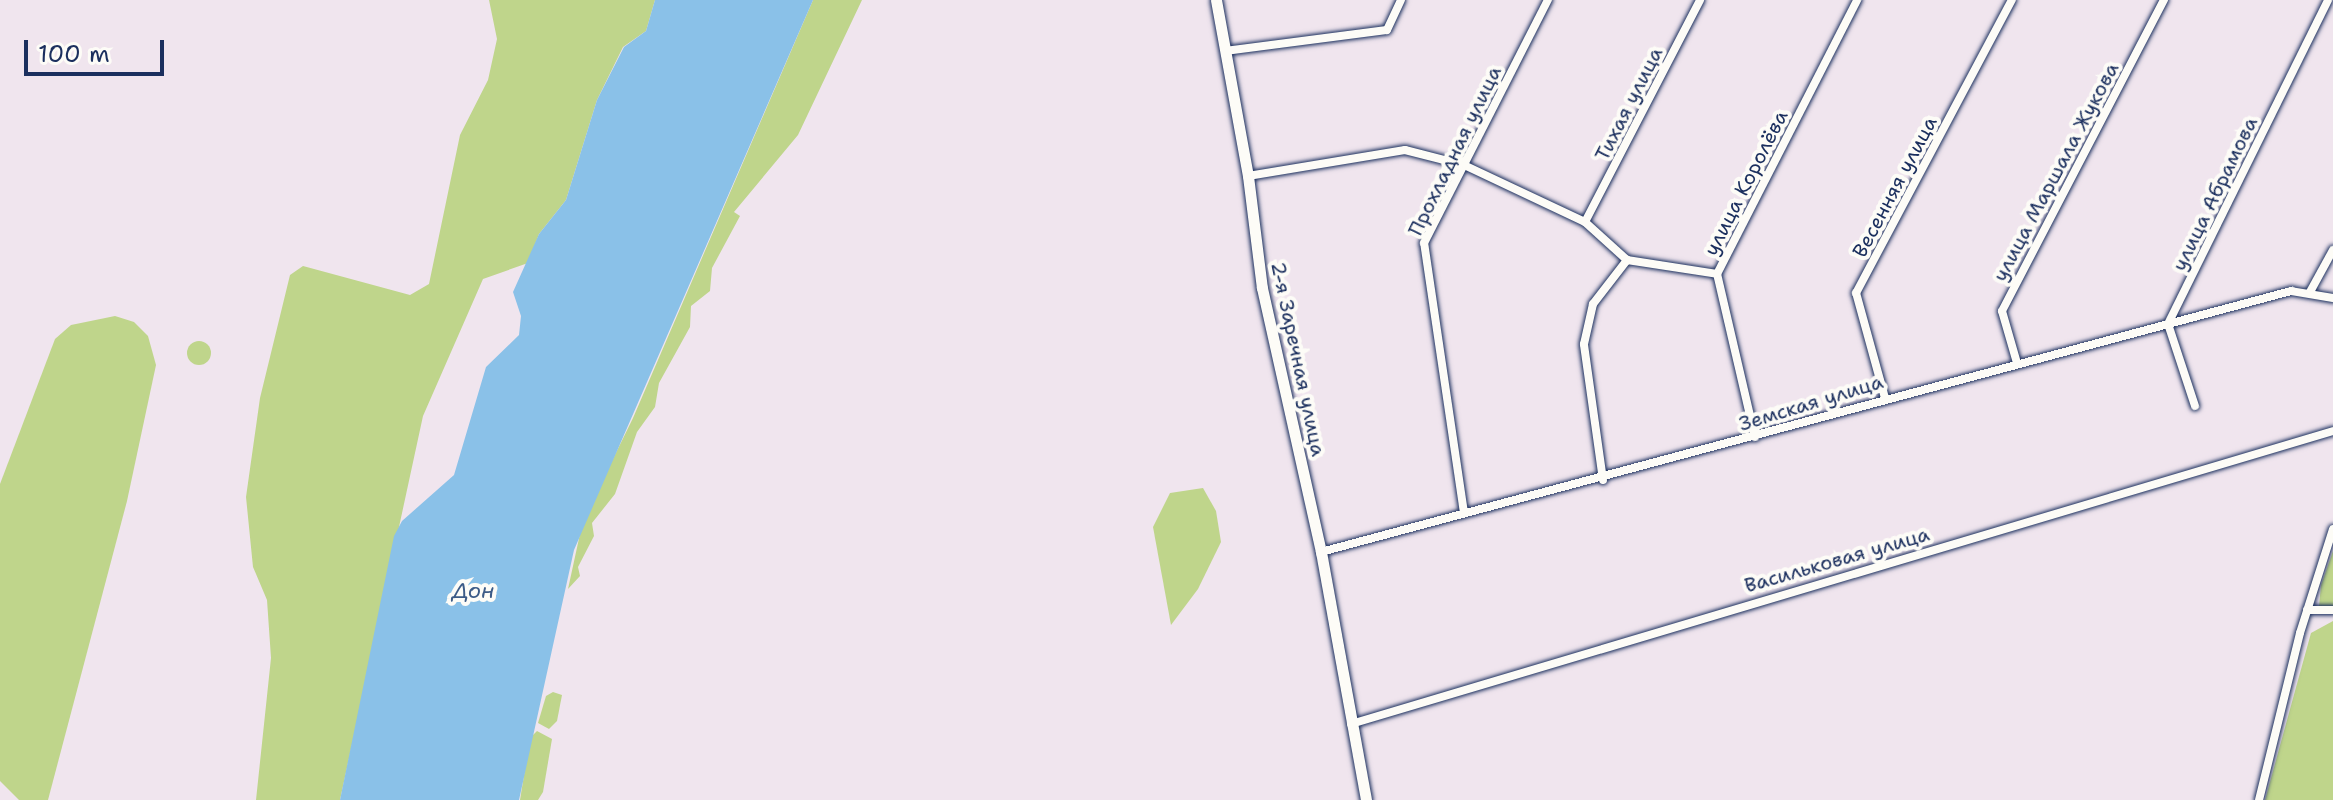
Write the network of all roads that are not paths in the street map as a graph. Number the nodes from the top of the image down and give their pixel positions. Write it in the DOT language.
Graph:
graph roads {
  1 [pos="1216,0"];
  2 [pos="1401,0"];
  3 [pos="1548,0"];
  4 [pos="1700,0"];
  5 [pos="1857,0"];
  6 [pos="2012,0"];
  7 [pos="2164,0"];
  8 [pos="2328,0"];
  9 [pos="1225,51"];
  10 [pos="1464,165"];
  11 [pos="1248,176"];
  12 [pos="1585,222"];
  13 [pos="2333,250"];
  14 [pos="1627,260"];
  15 [pos="1717,274"];
  16 [pos="2310,292"];
  17 [pos="2333,298"];
  18 [pos="2168,324"];
  19 [pos="2017,363"];
  20 [pos="1885,398"];
  21 [pos="2195,406"];
  22 [pos="2333,431"];
  23 [pos="1755,437"];
  24 [pos="1603,480"];
  25 [pos="1464,513"];
  26 [pos="2333,529"];
  27 [pos="1321,552"];
  28 [pos="2307,610"];
  29 [pos="2333,610"];
  30 [pos="1351,724"];
  31 [pos="1366,800"];
  32 [pos="2259,800"];
  1 -- 9 [label="street, 2-я Заречная улица"];
  2 -- 9 [label="street"];
  3 -- 10 [label="street, Прохладная улица"];
  4 -- 12 [label="street, Тихая улица"];
  5 -- 15 [label="street, улица Королёва"];
  6 -- 20 [label="street, Весенняя улица"];
  7 -- 19 [label="street, улица Маршала Жукова"];
  8 -- 18 [label="street, улица Абрамова"];
  9 -- 11 [label="street, 2-я Заречная улица"];
  10 -- 11 [label="street"];
  10 -- 12 [label="street"];
  10 -- 25 [label="street, Прохладная улица"];
  11 -- 27 [label="street, 2-я Заречная улица"];
  12 -- 14 [label="street"];
  13 -- 16 [label="street"];
  14 -- 15 [label="street"];
  14 -- 24 [label="street"];
  15 -- 23 [label="street, улица Королёва"];
  16 -- 17 [label="street, Земская улица"];
  16 -- 18 [label="street, Земская улица"];
  18 -- 19 [label="street, Земская улица"];
  18 -- 21 [label="street"];
  19 -- 20 [label="street, Земская улица"];
  20 -- 23 [label="street, Земская улица"];
  22 -- 30 [label="street, Васильковая улица"];
  23 -- 24 [label="street, Земская улица"];
  24 -- 25 [label="street, Земская улица"];
  25 -- 27 [label="street, Земская улица"];
  26 -- 28 [label="street"];
  27 -- 30 [label="street, 2-я Заречная улица"];
  28 -- 29 [label="street"];
  28 -- 32 [label="street"];
  30 -- 31 [label="street, 2-я Заречная улица"];
}
